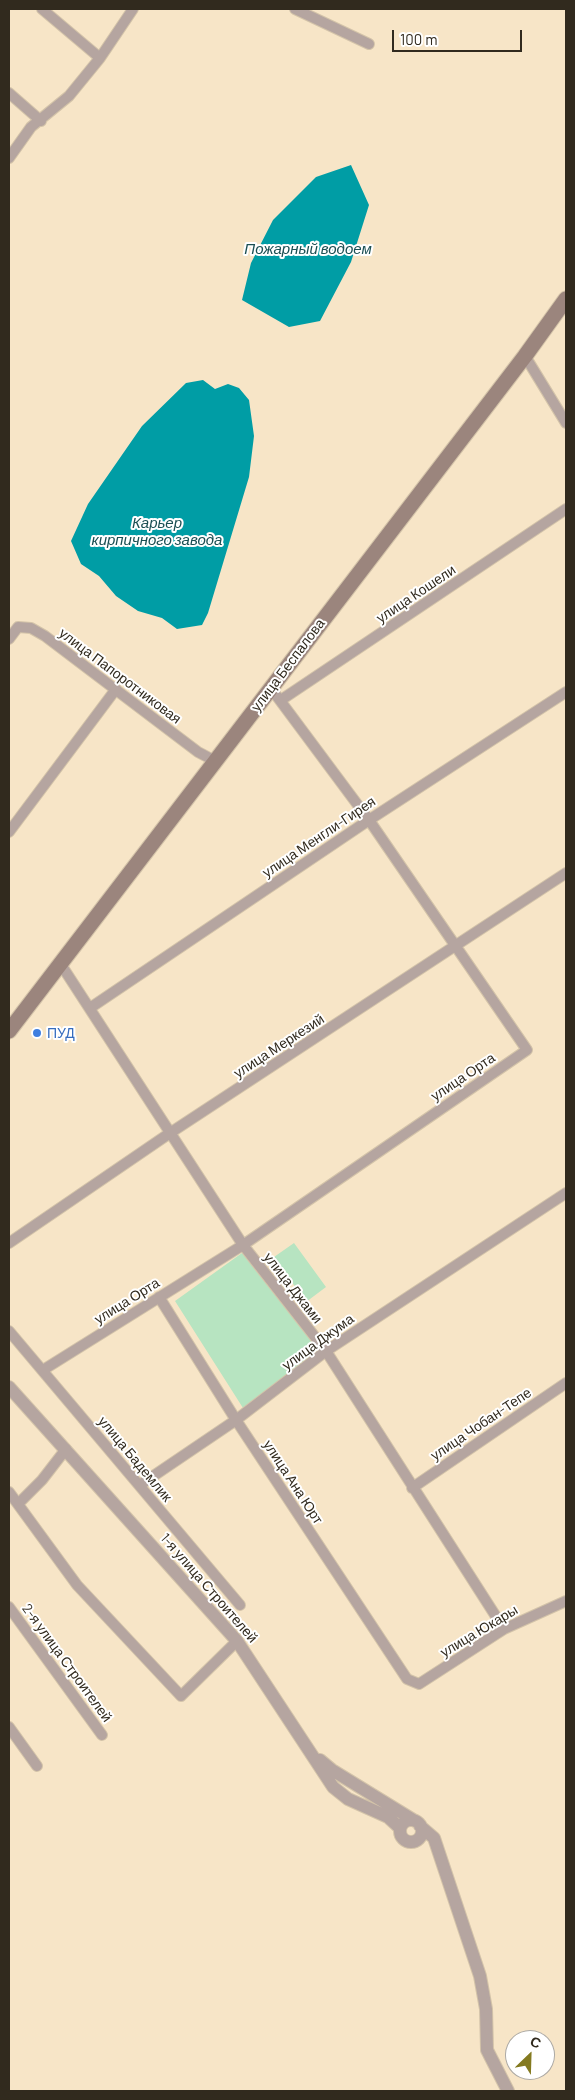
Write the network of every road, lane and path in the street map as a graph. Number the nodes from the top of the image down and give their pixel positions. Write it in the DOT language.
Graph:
graph roads {
  1 [pos="42,9"];
  2 [pos="133,9"];
  3 [pos="295,9"];
  4 [pos="369,44"];
  5 [pos="100,58"];
  6 [pos="9,93"];
  7 [pos="41,121"];
  8 [pos="9,158"];
  9 [pos="566,299"];
  10 [pos="525,356"];
  11 [pos="566,423"];
  12 [pos="566,509"];
  13 [pos="9,639"];
  14 [pos="270,687"];
  15 [pos="116,689"];
  16 [pos="566,692"];
  17 [pos="281,700"];
  18 [pos="215,761"];
  19 [pos="369,820"];
  20 [pos="9,832"];
  21 [pos="566,874"];
  22 [pos="456,947"];
  23 [pos="60,963"];
  24 [pos="90,1008"];
  25 [pos="9,1031"];
  26 [pos="170,1133"];
  27 [pos="566,1193"];
  28 [pos="9,1243"];
  29 [pos="243,1246"];
  30 [pos="159,1298"];
  31 [pos="9,1331"];
  32 [pos="326,1351"];
  33 [pos="43,1370"];
  34 [pos="566,1383"];
  35 [pos="9,1387"];
  36 [pos="236,1420"];
  37 [pos="66,1450"];
  38 [pos="140,1486"];
  39 [pos="412,1488"];
  40 [pos="9,1492"];
  41 [pos="18,1504"];
  42 [pos="566,1601"];
  43 [pos="240,1605"];
  44 [pos="9,1607"];
  45 [pos="504,1630"];
  46 [pos="237,1641"];
  47 [pos="407,1679"];
  48 [pos="9,1727"];
  49 [pos="102,1734"];
  50 [pos="300,1738"];
  51 [pos="37,1766"];
  52 [pos="418,1823"];
  53 [pos="400,1828"];
  54 [pos="434,1838"];
  55 [pos="413,1842"];
  56 [pos="508,2091"];
  1 -- 5 [label="street"];
  2 -- 5 [label="street"];
  3 -- 4 [label="street"];
  5 -- 7 [label="street"];
  6 -- 7 [label="street"];
  7 -- 8 [label="street"];
  9 -- 10 [label="main road, улица Беспалова"];
  10 -- 11 [label="street"];
  10 -- 14 [label="main road, улица Беспалова"];
  12 -- 17 [label="street, улица Кошели"];
  13 -- 15 [label="street, улица Папоротниковая"];
  14 -- 17 [label="street, улица Орта"];
  14 -- 18 [label="main road, улица Беспалова"];
  15 -- 18 [label="street, улица Папоротниковая"];
  15 -- 20 [label="street"];
  16 -- 19 [label="street, улица Менгли-Гирея"];
  17 -- 19 [label="street, улица Орта"];
  18 -- 23 [label="main road, улица Беспалова"];
  19 -- 22 [label="street, улица Орта"];
  19 -- 24 [label="street, улица Менгли-Гирея"];
  21 -- 22 [label="street, улица Меркезий"];
  22 -- 26 [label="street, улица Меркезий"];
  22 -- 29 [label="street, улица Орта"];
  23 -- 24 [label="street, улица Джами"];
  23 -- 25 [label="main road, улица Беспалова"];
  24 -- 26 [label="street, улица Джами"];
  26 -- 28 [label="street, улица Меркезий"];
  26 -- 29 [label="street, улица Джами"];
  27 -- 32 [label="street, улица Джума"];
  29 -- 30 [label="street, улица Орта"];
  29 -- 32 [label="street, улица Джами"];
  30 -- 33 [label="street, улица Орта"];
  30 -- 36 [label="street, улица Ана Юрт"];
  31 -- 33 [label="street, улица Бадемлик"];
  32 -- 36 [label="street, улица Джума"];
  32 -- 39 [label="street, улица Джами"];
  33 -- 38 [label="street, улица Бадемлик"];
  34 -- 39 [label="street, улица Чобан-Тепе"];
  35 -- 37 [label="street, 1-я улица Строителей"];
  36 -- 38 [label="street, улица Джума"];
  36 -- 47 [label="street, улица Ана Юрт"];
  37 -- 41 [label="street"];
  37 -- 46 [label="street, 1-я улица Строителей"];
  38 -- 43 [label="street, улица Бадемлик"];
  39 -- 45 [label="street, улица Джами"];
  40 -- 41 [label="street"];
  41 -- 46 [label="street"];
  42 -- 45 [label="street, улица Юкары"];
  44 -- 49 [label="street, 2-я улица Строителей"];
  45 -- 47 [label="street, улица Юкары"];
  46 -- 50 [label="street, 1-я улица Строителей"];
  48 -- 51 [label="street"];
  50 -- 52 [label="street"];
  50 -- 53 [label="street, 1-я улица Строителей"];
  52 -- 53 [label="street"];
  52 -- 54 [label="street"];
  52 -- 55 [label="street"];
  53 -- 55 [label="street"];
  54 -- 55 [label="street"];
  54 -- 56 [label="street"];
}
